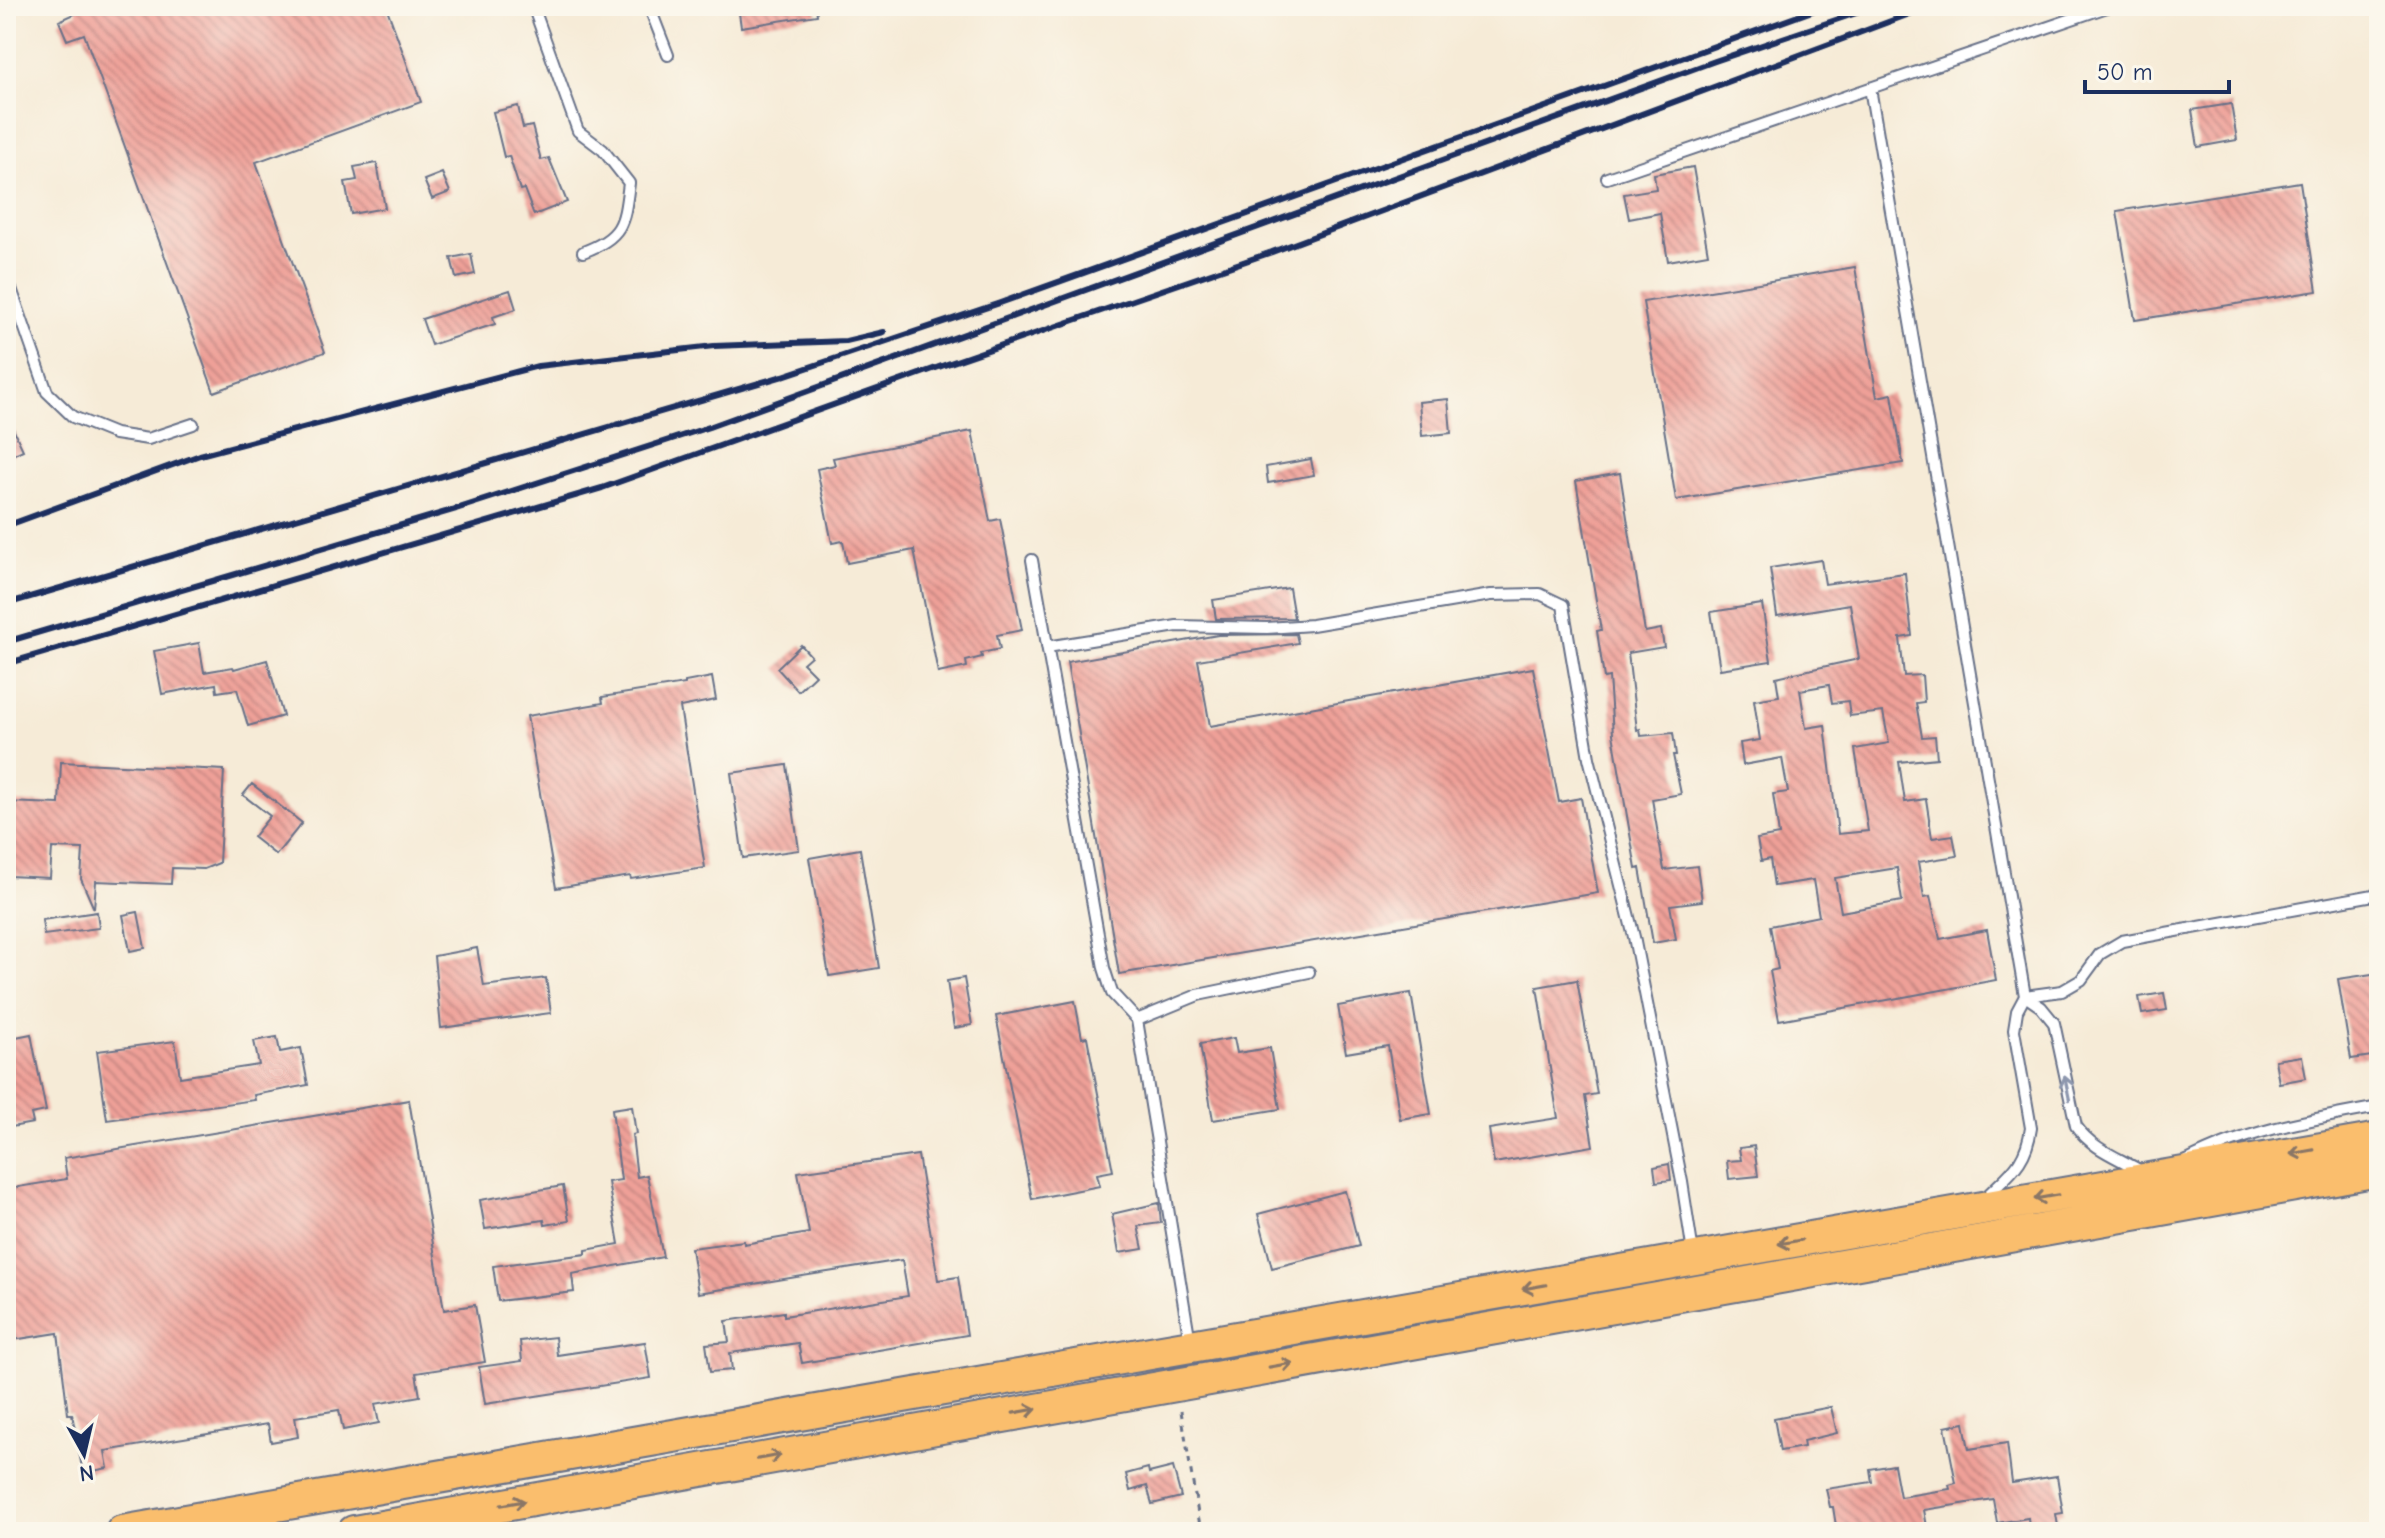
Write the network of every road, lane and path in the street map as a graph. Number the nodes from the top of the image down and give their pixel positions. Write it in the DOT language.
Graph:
graph roads {
  1 [pos="533,6"];
  2 [pos="649,6"];
  3 [pos="2110,6"];
  4 [pos="2374,6"];
  5 [pos="2379,10"];
  6 [pos="668,55"];
  7 [pos="1870,88"];
  8 [pos="1607,178"];
  9 [pos="583,252"];
  10 [pos="6,274"];
  11 [pos="193,424"];
  12 [pos="1032,560"];
  13 [pos="1047,647"];
  14 [pos="2379,894"];
  15 [pos="1309,972"];
  16 [pos="2025,996"];
  17 [pos="1137,1020"];
  18 [pos="2379,1107"];
  19 [pos="2379,1139"];
  20 [pos="2379,1170"];
  21 [pos="2153,1178"];
  22 [pos="1973,1210"];
  23 [pos="1693,1259"];
  24 [pos="1191,1348"];
  25 [pos="1176,1384"];
  26 [pos="122,1532"];
  27 [pos="354,1532"];
  28 [pos="1201,1532"];
  1 -- 9 [label="lane"];
  2 -- 6 [label="lane"];
  3 -- 7 [label="lane"];
  4 -- 5 [label="lane"];
  7 -- 8 [label="lane"];
  7 -- 16 [label="lane"];
  10 -- 11 [label="lane"];
  12 -- 13 [label="lane"];
  13 -- 17 [label="lane"];
  13 -- 23 [label="lane"];
  14 -- 16 [label="lane"];
  15 -- 17 [label="lane"];
  21 -- 16 [label="lane, one-way"];
  16 -- 22 [label="lane"];
  17 -- 24 [label="lane"];
  18 -- 21 [label="lane"];
  19 -- 21 [label="highway, one-way"];
  25 -- 20 [label="highway, one-way"];
  21 -- 22 [label="highway, one-way"];
  22 -- 23 [label="highway, one-way"];
  23 -- 24 [label="highway, one-way"];
  24 -- 26 [label="highway"];
  27 -- 25 [label="highway, one-way"];
  25 -- 28 [label="path"];
}
